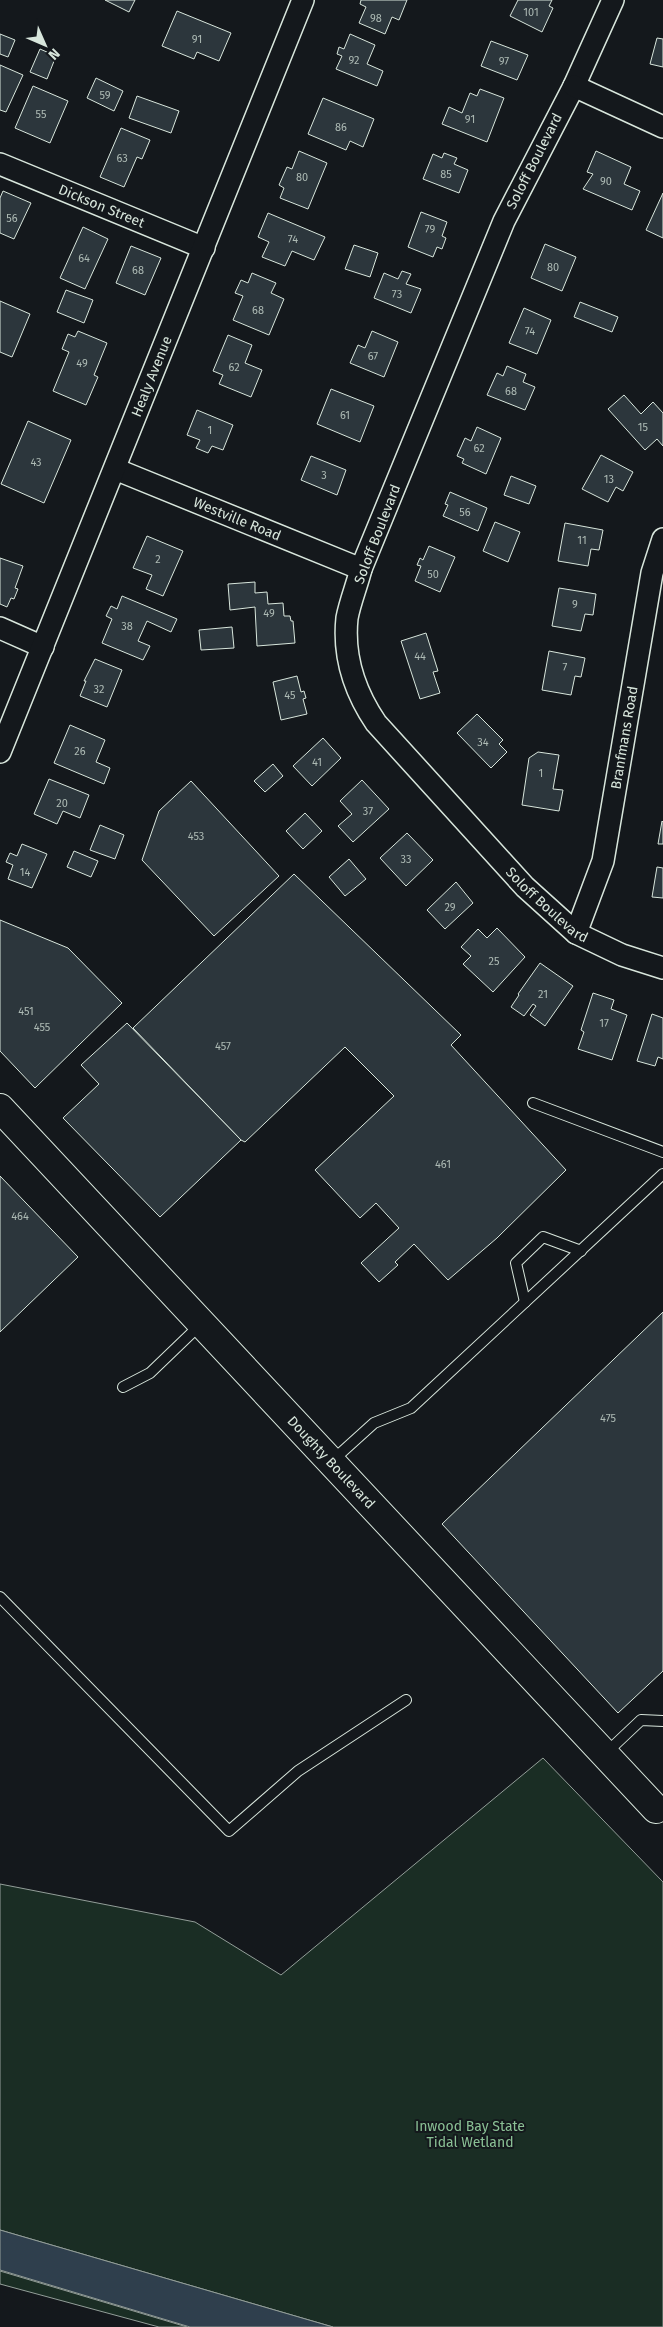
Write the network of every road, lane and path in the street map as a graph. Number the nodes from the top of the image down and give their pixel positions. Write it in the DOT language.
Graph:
graph roads {
  1 [pos="303,0"];
  2 [pos="613,0"];
  3 [pos="574,86"];
  4 [pos="663,127"];
  5 [pos="0,164"];
  6 [pos="204,248"];
  7 [pos="116,469"];
  8 [pos="663,539"];
  9 [pos="361,570"];
  10 [pos="0,628"];
  11 [pos="43,647"];
  12 [pos="0,752"];
  13 [pos="576,933"];
  14 [pos="663,968"];
  15 [pos="533,1103"];
  16 [pos="0,1108"];
  17 [pos="663,1152"];
  18 [pos="663,1174"];
  19 [pos="581,1251"];
  20 [pos="525,1302"];
  21 [pos="202,1324"];
  22 [pos="123,1388"];
  23 [pos="331,1462"];
  24 [pos="0,1597"];
  25 [pos="406,1700"];
  26 [pos="663,1721"];
  27 [pos="605,1754"];
  28 [pos="661,1809"];
  1 -- 6 [label="street, Healy Avenue"];
  2 -- 3 [label="street, Soloff Boulevard"];
  3 -- 4 [label="street"];
  3 -- 9 [label="street, Soloff Boulevard"];
  5 -- 6 [label="street, Dickson Street"];
  6 -- 7 [label="street, Healy Avenue"];
  7 -- 9 [label="street, Westville Road"];
  7 -- 11 [label="street, Healy Avenue"];
  8 -- 13 [label="street, Branfmans Road"];
  9 -- 13 [label="street, Soloff Boulevard"];
  10 -- 11 [label="street"];
  11 -- 12 [label="street, Healy Avenue"];
  13 -- 14 [label="street, Soloff Boulevard"];
  15 -- 17 [label="lane"];
  16 -- 21 [label="main road, Doughty Boulevard"];
  18 -- 19 [label="lane"];
  19 -- 20 [label="lane"];
  19 -- 20 [label="lane"];
  20 -- 23 [label="lane"];
  21 -- 22 [label="lane"];
  21 -- 23 [label="main road, Doughty Boulevard"];
  23 -- 27 [label="main road, Doughty Boulevard"];
  24 -- 25 [label="lane"];
  26 -- 27 [label="lane"];
  27 -- 28 [label="main road, Doughty Boulevard"];
}
